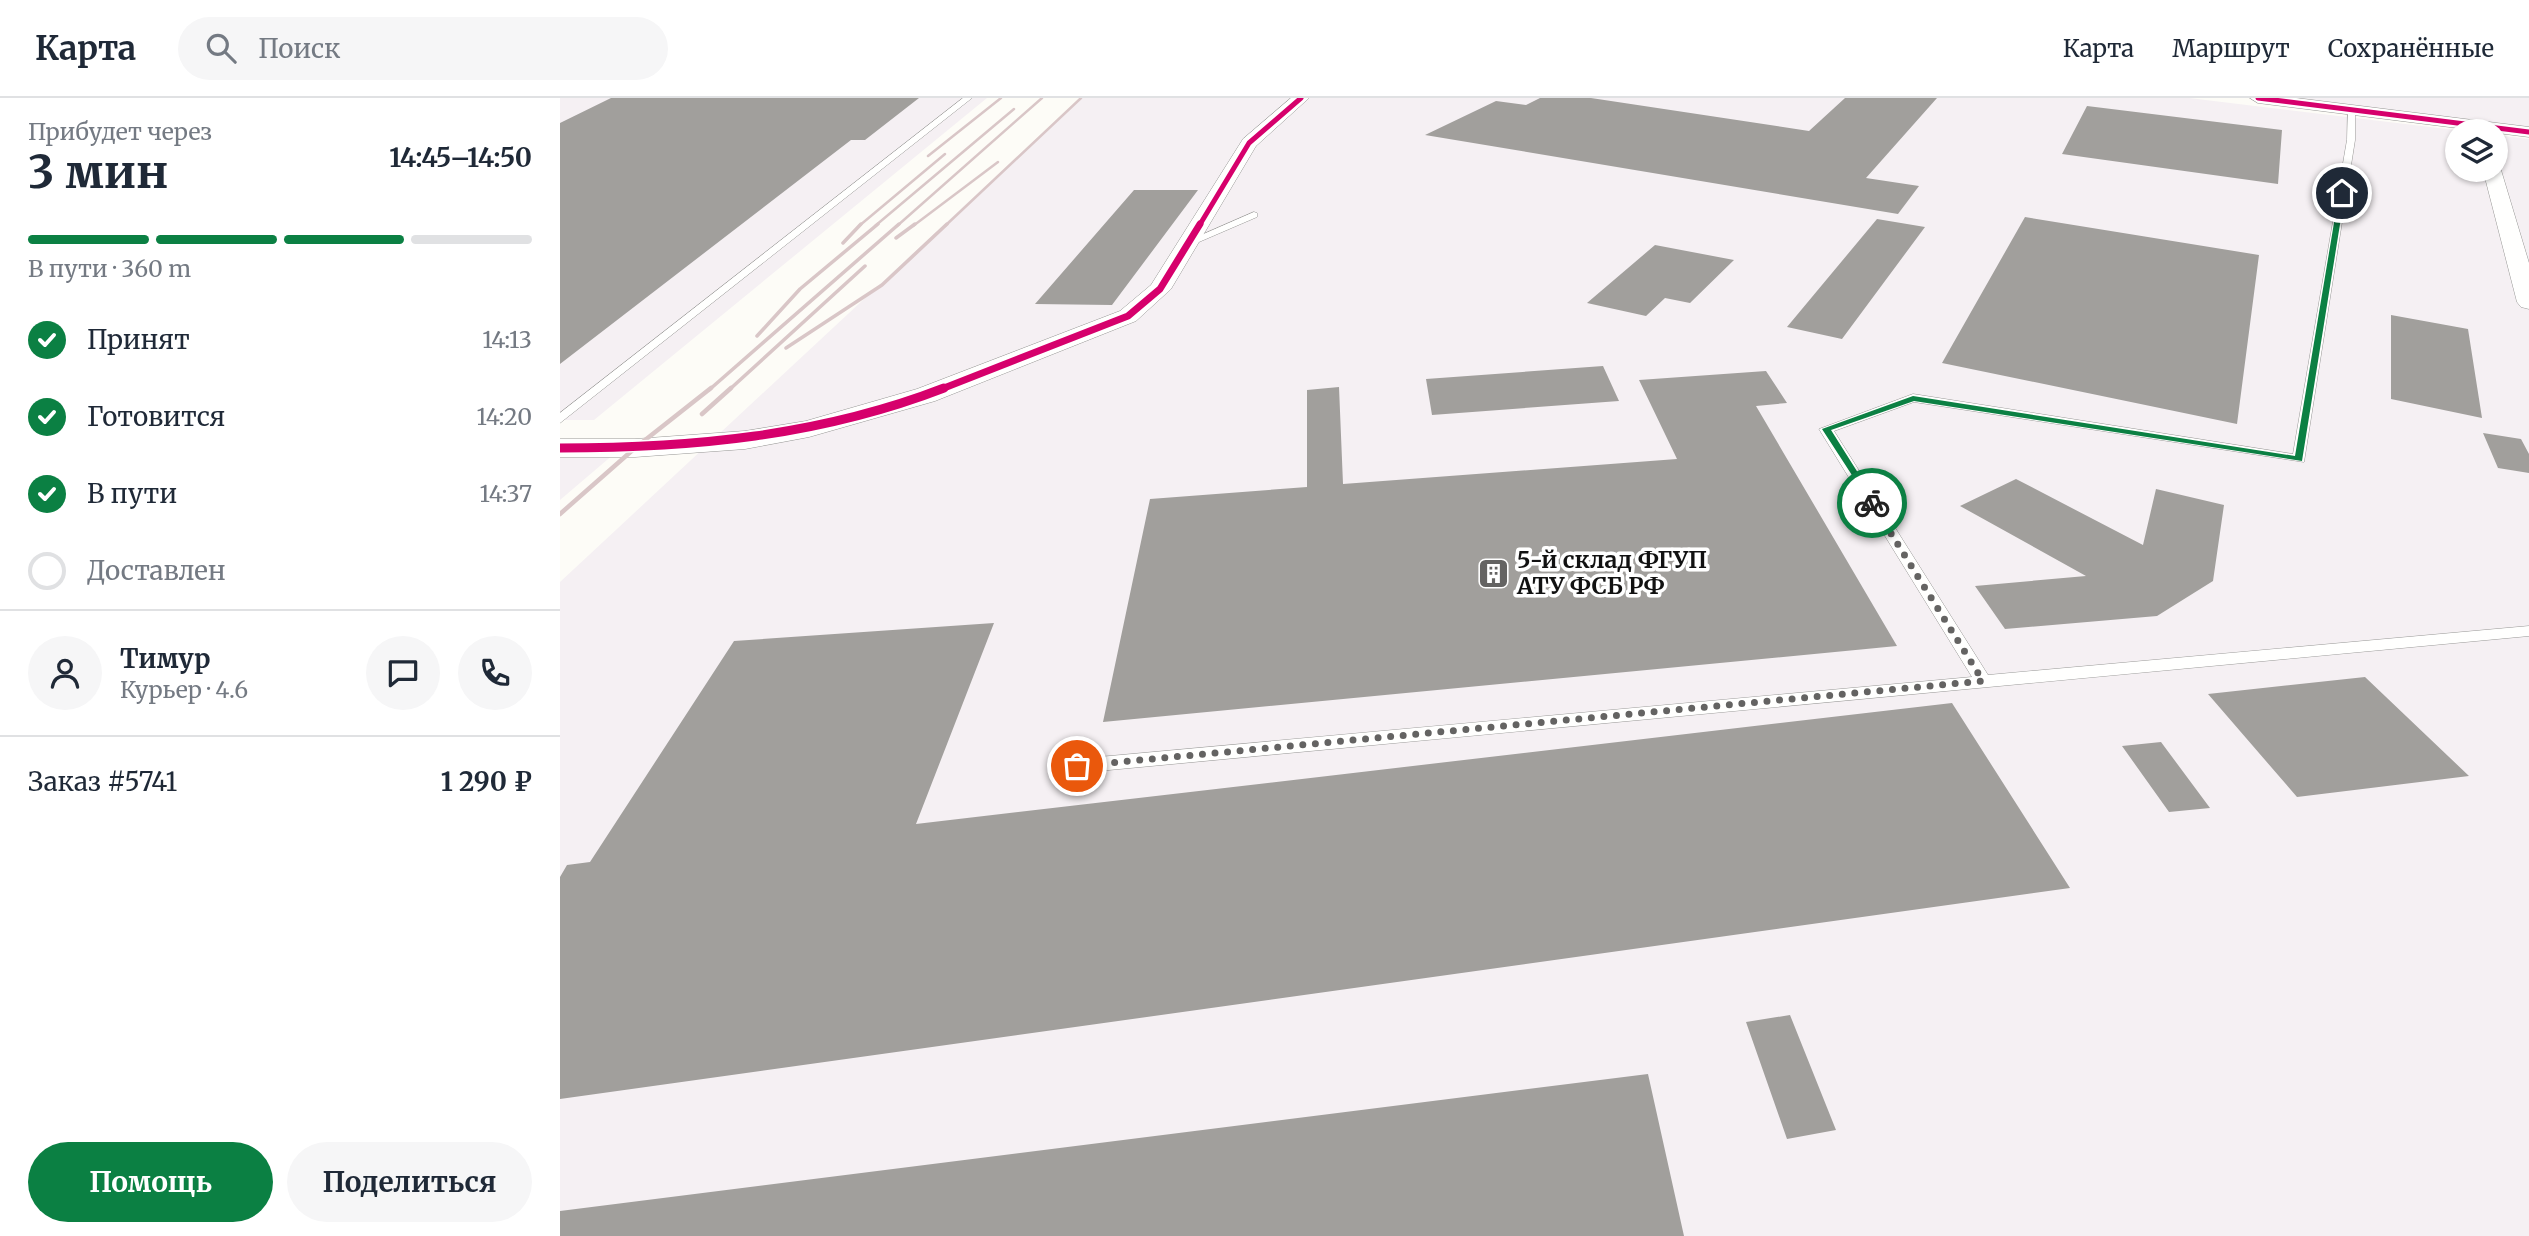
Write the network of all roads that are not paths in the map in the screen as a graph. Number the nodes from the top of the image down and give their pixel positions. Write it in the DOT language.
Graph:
graph roads {
  1 [pos="968,98"];
  2 [pos="1301,98"];
  3 [pos="2258,98"];
  4 [pos="2351,110"];
  5 [pos="2445,123"];
  6 [pos="2508,130"];
  7 [pos="2529,132"];
  8 [pos="2495,182"];
  9 [pos="1254,215"];
  10 [pos="1188,243"];
  11 [pos="2529,302"];
  12 [pos="560,419"];
  13 [pos="560,448"];
  14 [pos="2529,631"];
  15 [pos="1983,681"];
  16 [pos="1077,766"];
  1 -- 12 [label="lane"];
  2 -- 10 [label="street"];
  3 -- 4 [label="street"];
  4 -- 5 [label="street"];
  4 -- 15 [label="lane"];
  6 -- 7 [label="street"];
  8 -- 11 [label="street"];
  9 -- 10 [label="lane"];
  10 -- 13 [label="street"];
  14 -- 15 [label="lane"];
  15 -- 16 [label="lane"];
}
